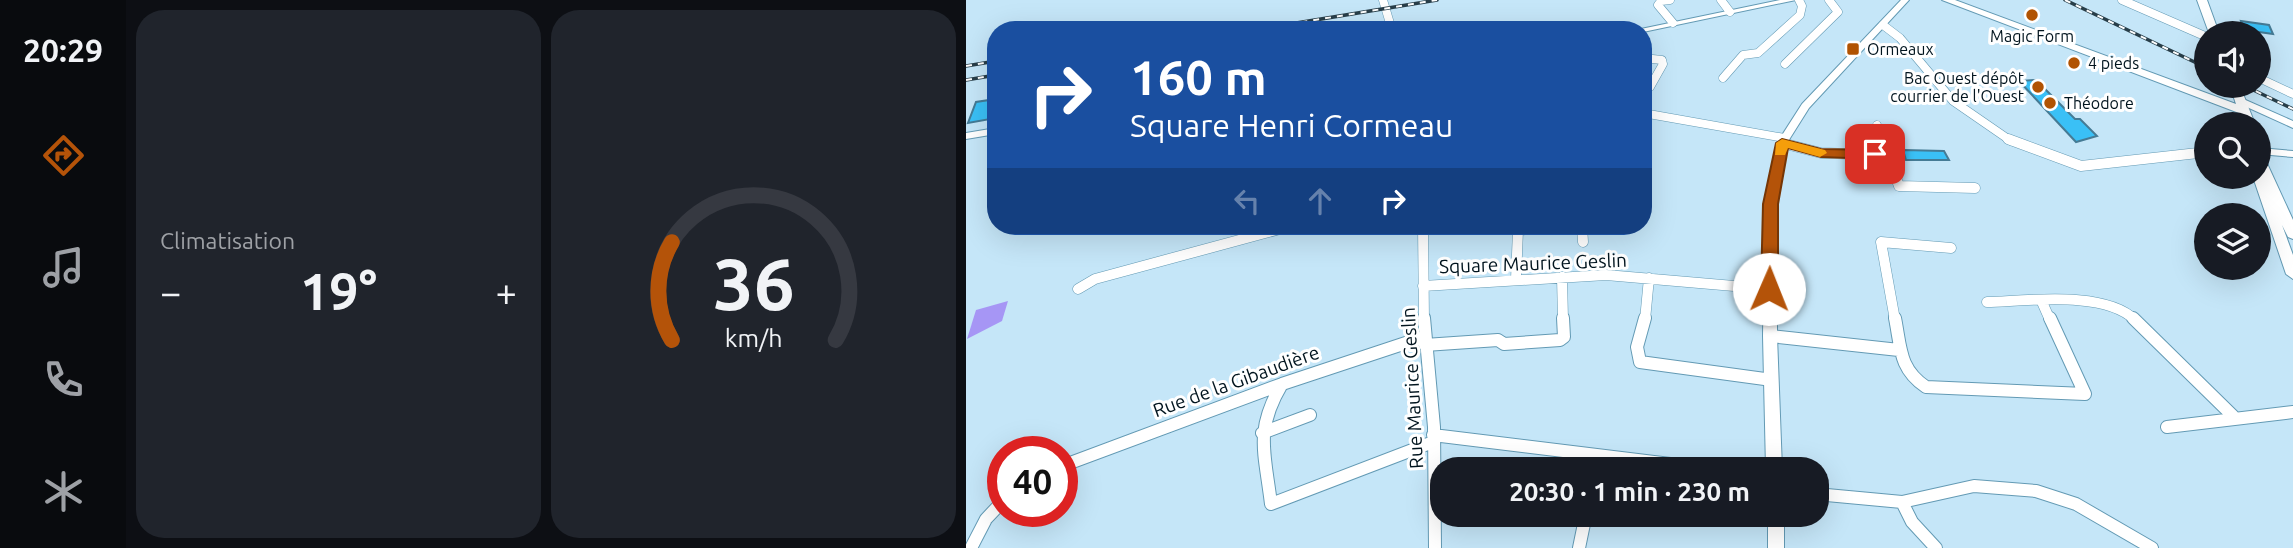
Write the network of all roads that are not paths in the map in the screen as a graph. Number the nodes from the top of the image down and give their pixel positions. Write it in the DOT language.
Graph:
graph roads {
  1 [pos="1383,0"];
  2 [pos="1670,0"];
  3 [pos="1721,0"];
  4 [pos="1792,0"];
  5 [pos="1799,0"];
  6 [pos="1829,0"];
  7 [pos="1905,0"];
  8 [pos="1947,0"];
  9 [pos="1958,0"];
  10 [pos="2122,0"];
  11 [pos="2202,0"];
  12 [pos="1730,12"];
  13 [pos="1389,21"];
  14 [pos="2210,21"];
  15 [pos="1673,23"];
  16 [pos="1883,25"];
  17 [pos="1652,27"];
  18 [pos="2194,31"];
  19 [pos="1652,59"];
  20 [pos="1785,65"];
  21 [pos="1652,74"];
  22 [pos="1657,74"];
  23 [pos="1723,78"];
  24 [pos="1652,84"];
  25 [pos="2271,84"];
  26 [pos="2293,94"];
  27 [pos="2240,98"];
  28 [pos="2243,106"];
  29 [pos="2245,112"];
  30 [pos="1652,115"];
  31 [pos="1878,125"];
  32 [pos="2293,126"];
  33 [pos="987,132"];
  34 [pos="966,136"];
  35 [pos="1783,141"];
  36 [pos="2271,152"];
  37 [pos="2194,153"];
  38 [pos="2293,154"];
  39 [pos="1887,155"];
  40 [pos="2271,185"];
  41 [pos="1975,188"];
  42 [pos="2263,189"];
  43 [pos="2293,234"];
  44 [pos="1258,235"];
  45 [pos="1423,235"];
  46 [pos="1516,235"];
  47 [pos="1582,235"];
  48 [pos="1583,242"];
  49 [pos="1951,248"];
  50 [pos="2293,274"];
  51 [pos="1562,277"];
  52 [pos="1649,278"];
  53 [pos="1517,279"];
  54 [pos="1423,286"];
  55 [pos="1079,289"];
  56 [pos="1769,289"];
  57 [pos="1987,302"];
  58 [pos="2042,302"];
  59 [pos="1770,336"];
  60 [pos="1425,341"];
  61 [pos="1899,350"];
  62 [pos="1772,380"];
  63 [pos="1282,384"];
  64 [pos="2293,412"];
  65 [pos="1310,415"];
  66 [pos="2234,417"];
  67 [pos="2167,428"];
  68 [pos="1262,433"];
  69 [pos="1433,439"];
  70 [pos="1561,457"];
  71 [pos="1774,457"];
  72 [pos="1078,460"];
  73 [pos="1829,495"];
  74 [pos="1902,502"];
  75 [pos="987,518"];
  76 [pos="1583,527"];
  77 [pos="1776,527"];
  78 [pos="971,548"];
  79 [pos="1435,548"];
  80 [pos="1579,548"];
  81 [pos="1776,548"];
  82 [pos="1936,548"];
  83 [pos="2152,548"];
  1 -- 13 [label="street"];
  2 -- 15 [label="street"];
  3 -- 12 [label="street"];
  4 -- 12 [label="street"];
  5 -- 23 [label="street"];
  6 -- 20 [label="street"];
  7 -- 16 [label="street"];
  8 -- 28 [label="main road"];
  9 -- 28 [label="main road"];
  10 -- 18 [label="street"];
  11 -- 14 [label="main road"];
  12 -- 15 [label="street"];
  15 -- 17 [label="street"];
  16 -- 35 [label="street"];
  16 -- 37 [label="street"];
  19 -- 22 [label="street"];
  21 -- 22 [label="street"];
  22 -- 24 [label="street"];
  25 -- 26 [label="street"];
  27 -- 28 [label="main road"];
  28 -- 29 [label="main road"];
  28 -- 32 [label="street"];
  30 -- 35 [label="street"];
  31 -- 39 [label="street"];
  33 -- 34 [label="street"];
  35 -- 39 [label="street"];
  35 -- 56 [label="street"];
  36 -- 38 [label="street"];
  39 -- 41 [label="street"];
  40 -- 43 [label="main road"];
  42 -- 50 [label="main road"];
  44 -- 55 [label="street"];
  45 -- 54 [label="street, Rue Maurice Geslin"];
  46 -- 53 [label="street"];
  47 -- 48 [label="street"];
  49 -- 61 [label="street"];
  51 -- 52 [label="street, Square Maurice Geslin"];
  51 -- 53 [label="street, Square Maurice Geslin"];
  51 -- 60 [label="street, Rue de la Gibaudière"];
  52 -- 56 [label="street, Square Maurice Geslin"];
  52 -- 62 [label="street"];
  53 -- 54 [label="street, Square Maurice Geslin"];
  54 -- 60 [label="street, Rue Maurice Geslin"];
  56 -- 59 [label="street"];
  57 -- 58 [label="street"];
  58 -- 61 [label="street"];
  58 -- 66 [label="street"];
  59 -- 61 [label="street"];
  59 -- 62 [label="street"];
  60 -- 63 [label="street, Rue de la Gibaudière"];
  60 -- 69 [label="street, Rue Maurice Geslin"];
  62 -- 71 [label="street"];
  63 -- 68 [label="street"];
  63 -- 72 [label="street, Rue de la Gibaudière"];
  64 -- 66 [label="street"];
  65 -- 68 [label="street"];
  66 -- 67 [label="street"];
  68 -- 69 [label="street"];
  69 -- 70 [label="street"];
  69 -- 79 [label="street, Rue Maurice Geslin"];
  73 -- 74 [label="street"];
  74 -- 82 [label="street"];
  74 -- 83 [label="street"];
  75 -- 78 [label="street"];
  76 -- 80 [label="street"];
  77 -- 81 [label="street"];
}
